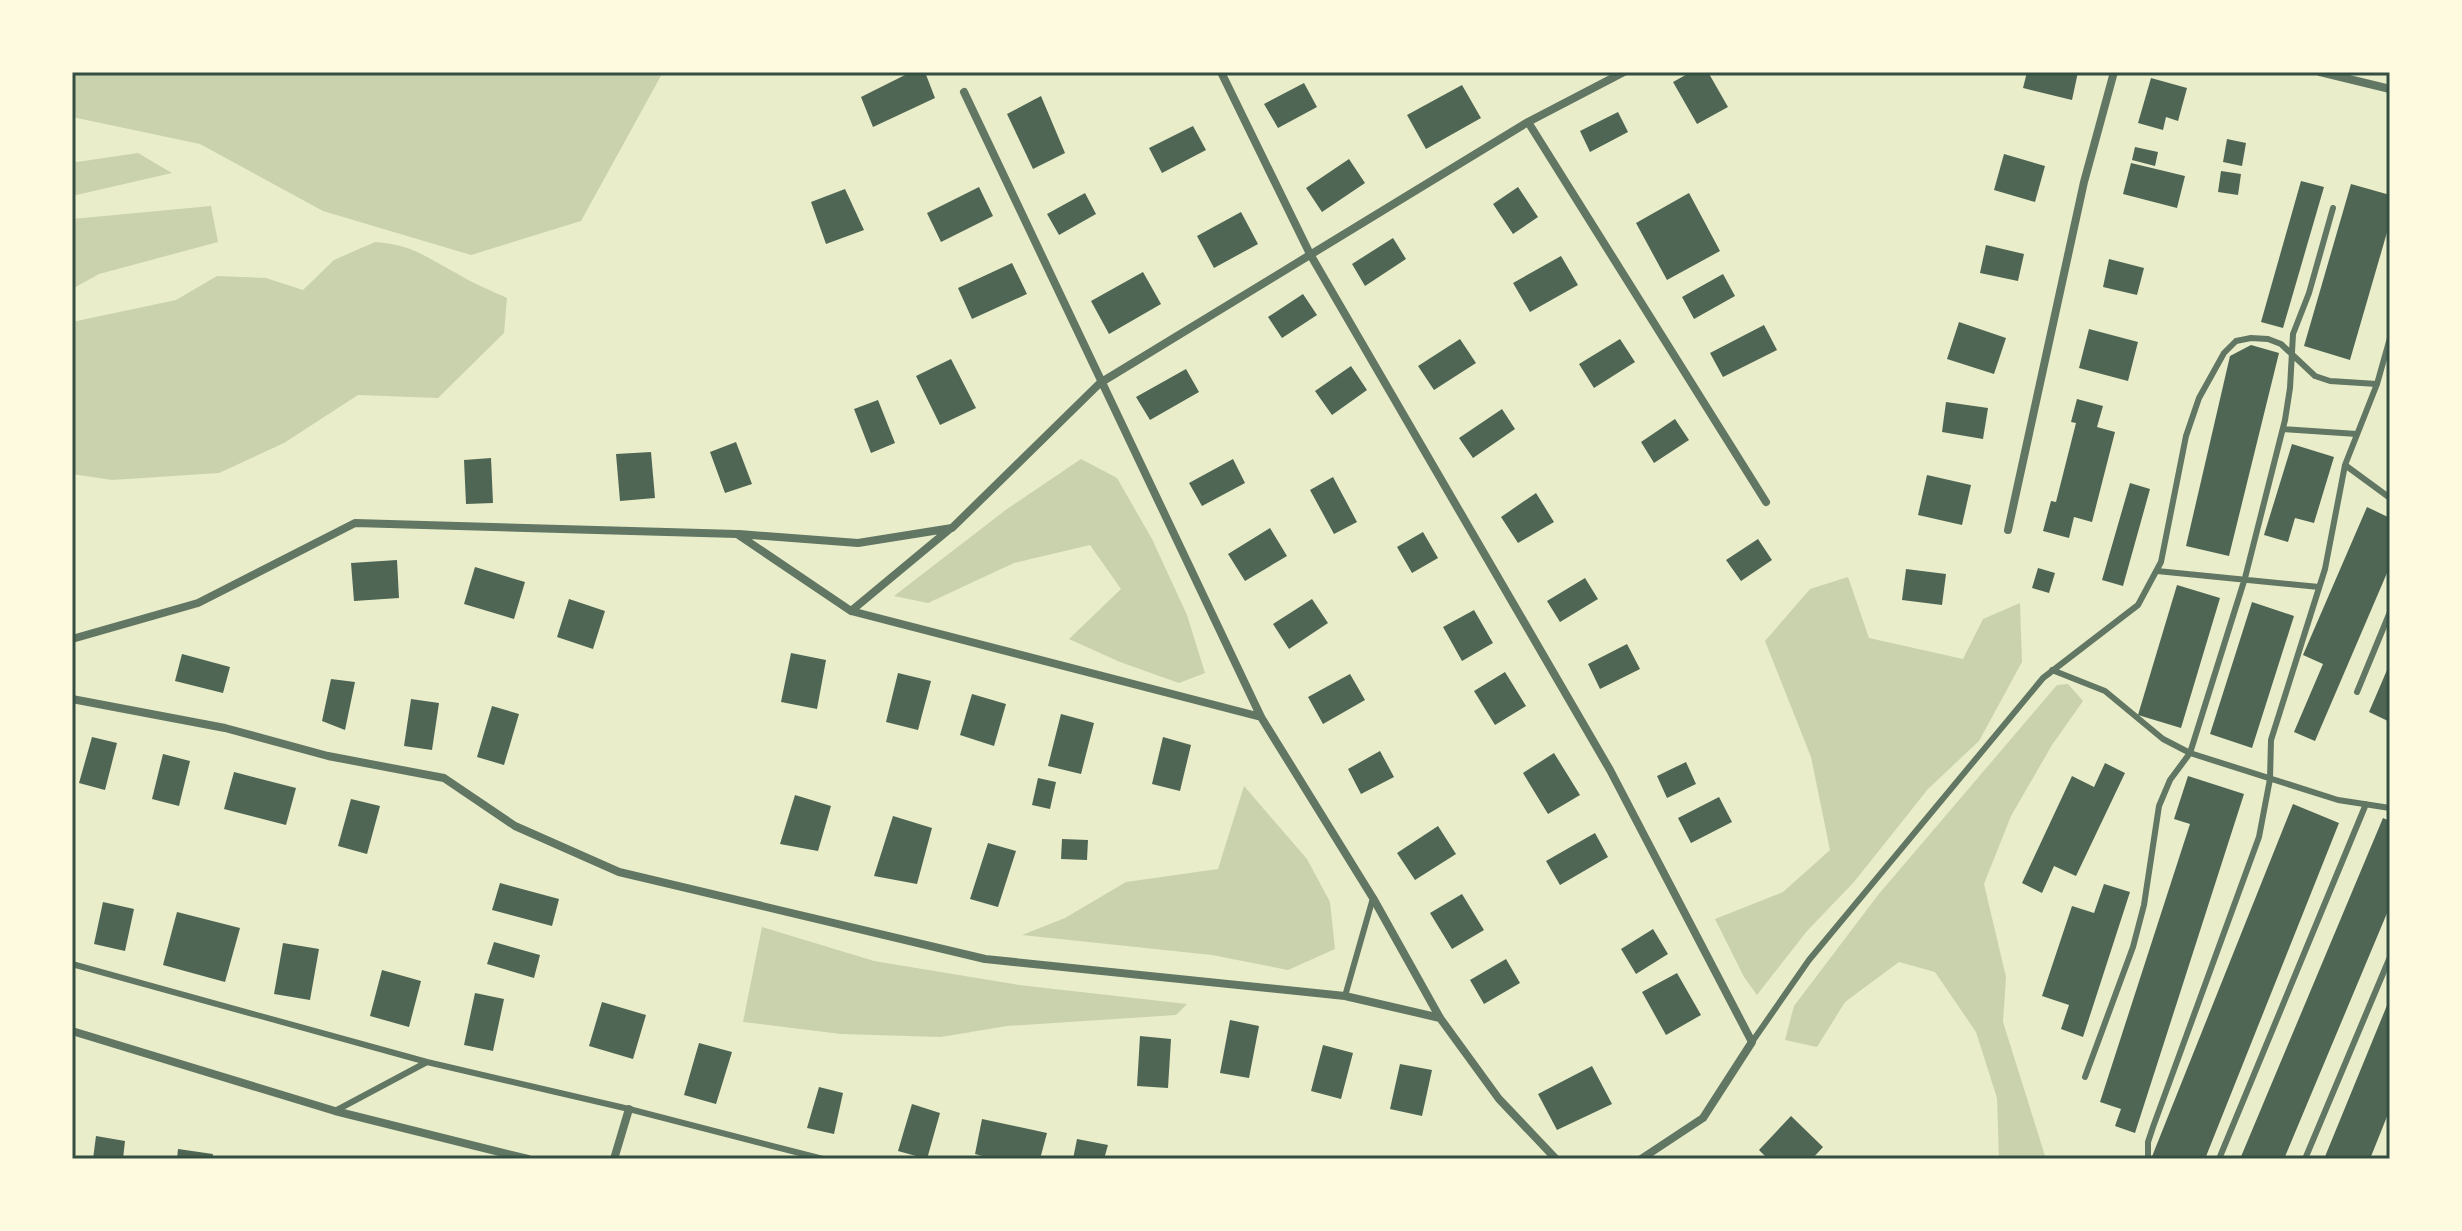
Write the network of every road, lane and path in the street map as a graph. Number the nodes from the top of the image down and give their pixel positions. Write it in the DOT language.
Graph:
graph roads {
  1 [pos="1221,72"];
  2 [pos="1624,72"];
  3 [pos="2114,72"];
  4 [pos="2320,72"];
  5 [pos="2390,89"];
  6 [pos="964,92"];
  7 [pos="1528,122"];
  8 [pos="2333,208"];
  9 [pos="1310,254"];
  10 [pos="2390,338"];
  11 [pos="2292,353"];
  12 [pos="1100,383"];
  13 [pos="2377,384"];
  14 [pos="2283,429"];
  15 [pos="2357,434"];
  16 [pos="2345,465"];
  17 [pos="2390,498"];
  18 [pos="1766,502"];
  19 [pos="952,528"];
  20 [pos="2008,530"];
  21 [pos="737,534"];
  22 [pos="2157,571"];
  23 [pos="2245,578"];
  24 [pos="2319,587"];
  25 [pos="851,611"];
  26 [pos="2390,612"];
  27 [pos="72,639"];
  28 [pos="2052,670"];
  29 [pos="2357,692"];
  30 [pos="72,699"];
  31 [pos="1261,717"];
  32 [pos="2190,753"];
  33 [pos="2270,779"];
  34 [pos="2366,804"];
  35 [pos="2390,808"];
  36 [pos="1373,898"];
  37 [pos="2390,957"];
  38 [pos="72,964"];
  39 [pos="1345,996"];
  40 [pos="1440,1018"];
  41 [pos="72,1031"];
  42 [pos="1752,1042"];
  43 [pos="427,1062"];
  44 [pos="2085,1077"];
  45 [pos="629,1109"];
  46 [pos="335,1111"];
  47 [pos="528,1159"];
  48 [pos="614,1159"];
  49 [pos="823,1159"];
  50 [pos="1556,1159"];
  51 [pos="1641,1159"];
  52 [pos="2148,1159"];
  53 [pos="2219,1159"];
  54 [pos="2305,1159"];
  1 -- 9 [label="street"];
  2 -- 7 [label="street"];
  3 -- 20 [label="street"];
  4 -- 5 [label="street"];
  6 -- 12 [label="street"];
  7 -- 9 [label="street"];
  7 -- 18 [label="street"];
  8 -- 11 [label="lane"];
  9 -- 12 [label="street"];
  9 -- 42 [label="street"];
  10 -- 13 [label="lane"];
  11 -- 13 [label="lane"];
  11 -- 14 [label="lane"];
  11 -- 22 [label="lane"];
  12 -- 19 [label="street"];
  12 -- 31 [label="street"];
  13 -- 15 [label="lane"];
  14 -- 15 [label="lane"];
  14 -- 23 [label="lane"];
  15 -- 16 [label="lane"];
  16 -- 17 [label="lane"];
  16 -- 24 [label="lane"];
  19 -- 21 [label="street"];
  19 -- 25 [label="street"];
  21 -- 25 [label="street"];
  21 -- 27 [label="street"];
  22 -- 23 [label="lane"];
  22 -- 28 [label="lane"];
  23 -- 24 [label="lane"];
  23 -- 32 [label="lane"];
  24 -- 33 [label="lane"];
  25 -- 31 [label="street"];
  26 -- 29 [label="lane"];
  28 -- 32 [label="lane"];
  28 -- 42 [label="lane"];
  30 -- 39 [label="street"];
  31 -- 36 [label="street"];
  32 -- 33 [label="lane"];
  32 -- 44 [label="lane"];
  33 -- 34 [label="lane"];
  33 -- 52 [label="lane"];
  34 -- 35 [label="lane"];
  34 -- 53 [label="lane"];
  36 -- 39 [label="lane"];
  36 -- 40 [label="street"];
  37 -- 54 [label="lane"];
  38 -- 43 [label="lane"];
  39 -- 40 [label="street"];
  40 -- 50 [label="street"];
  41 -- 46 [label="street"];
  42 -- 51 [label="street"];
  43 -- 45 [label="lane"];
  43 -- 46 [label="lane"];
  45 -- 48 [label="street"];
  45 -- 49 [label="lane"];
  46 -- 47 [label="street"];
}
